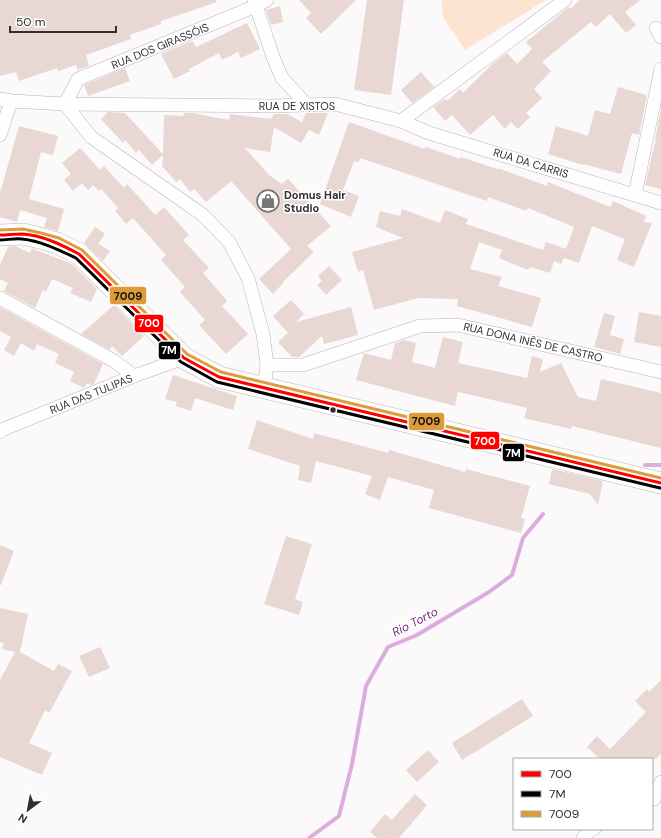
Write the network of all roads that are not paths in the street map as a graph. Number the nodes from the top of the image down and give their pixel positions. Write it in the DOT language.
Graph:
graph roads {
  1 [pos="565,0"];
  2 [pos="259,2"];
  3 [pos="661,69"];
  4 [pos="4,103"];
  5 [pos="66,104"];
  6 [pos="308,105"];
  7 [pos="402,121"];
  8 [pos="0,136"];
  9 [pos="635,195"];
  10 [pos="661,203"];
  11 [pos="0,235"];
  12 [pos="0,298"];
  13 [pos="184,358"];
  14 [pos="267,365"];
  15 [pos="661,372"];
  16 [pos="134,376"];
  17 [pos="264,388"];
  18 [pos="0,432"];
  19 [pos="661,483"];
  20 [pos="661,782"];
  21 [pos="656,799"];
  22 [pos="592,830"];
  23 [pos="583,838"];
  1 -- 7 [label="street"];
  2 -- 5 [label="street, RUA DOS GIRASSÓIS"];
  2 -- 6 [label="street"];
  3 -- 9 [label="street"];
  4 -- 5 [label="street, RUA DE XISTOS"];
  4 -- 8 [label="street"];
  5 -- 6 [label="street, RUA DE XISTOS"];
  5 -- 14 [label="street"];
  6 -- 7 [label="street, RUA DE XISTOS"];
  7 -- 9 [label="street, RUA DA CARRIS"];
  9 -- 10 [label="street, RUA DA CARRIS"];
  11 -- 13 [label="main road"];
  12 -- 16 [label="street"];
  13 -- 16 [label="street, RUA DAS TULIPAS"];
  13 -- 17 [label="main road"];
  14 -- 15 [label="street, RUA DONA INÊS DE CASTRO"];
  14 -- 17 [label="street"];
  16 -- 18 [label="street, RUA DAS TULIPAS"];
  17 -- 19 [label="main road"];
  20 -- 21 [label="street"];
  22 -- 23 [label="street"];
}
